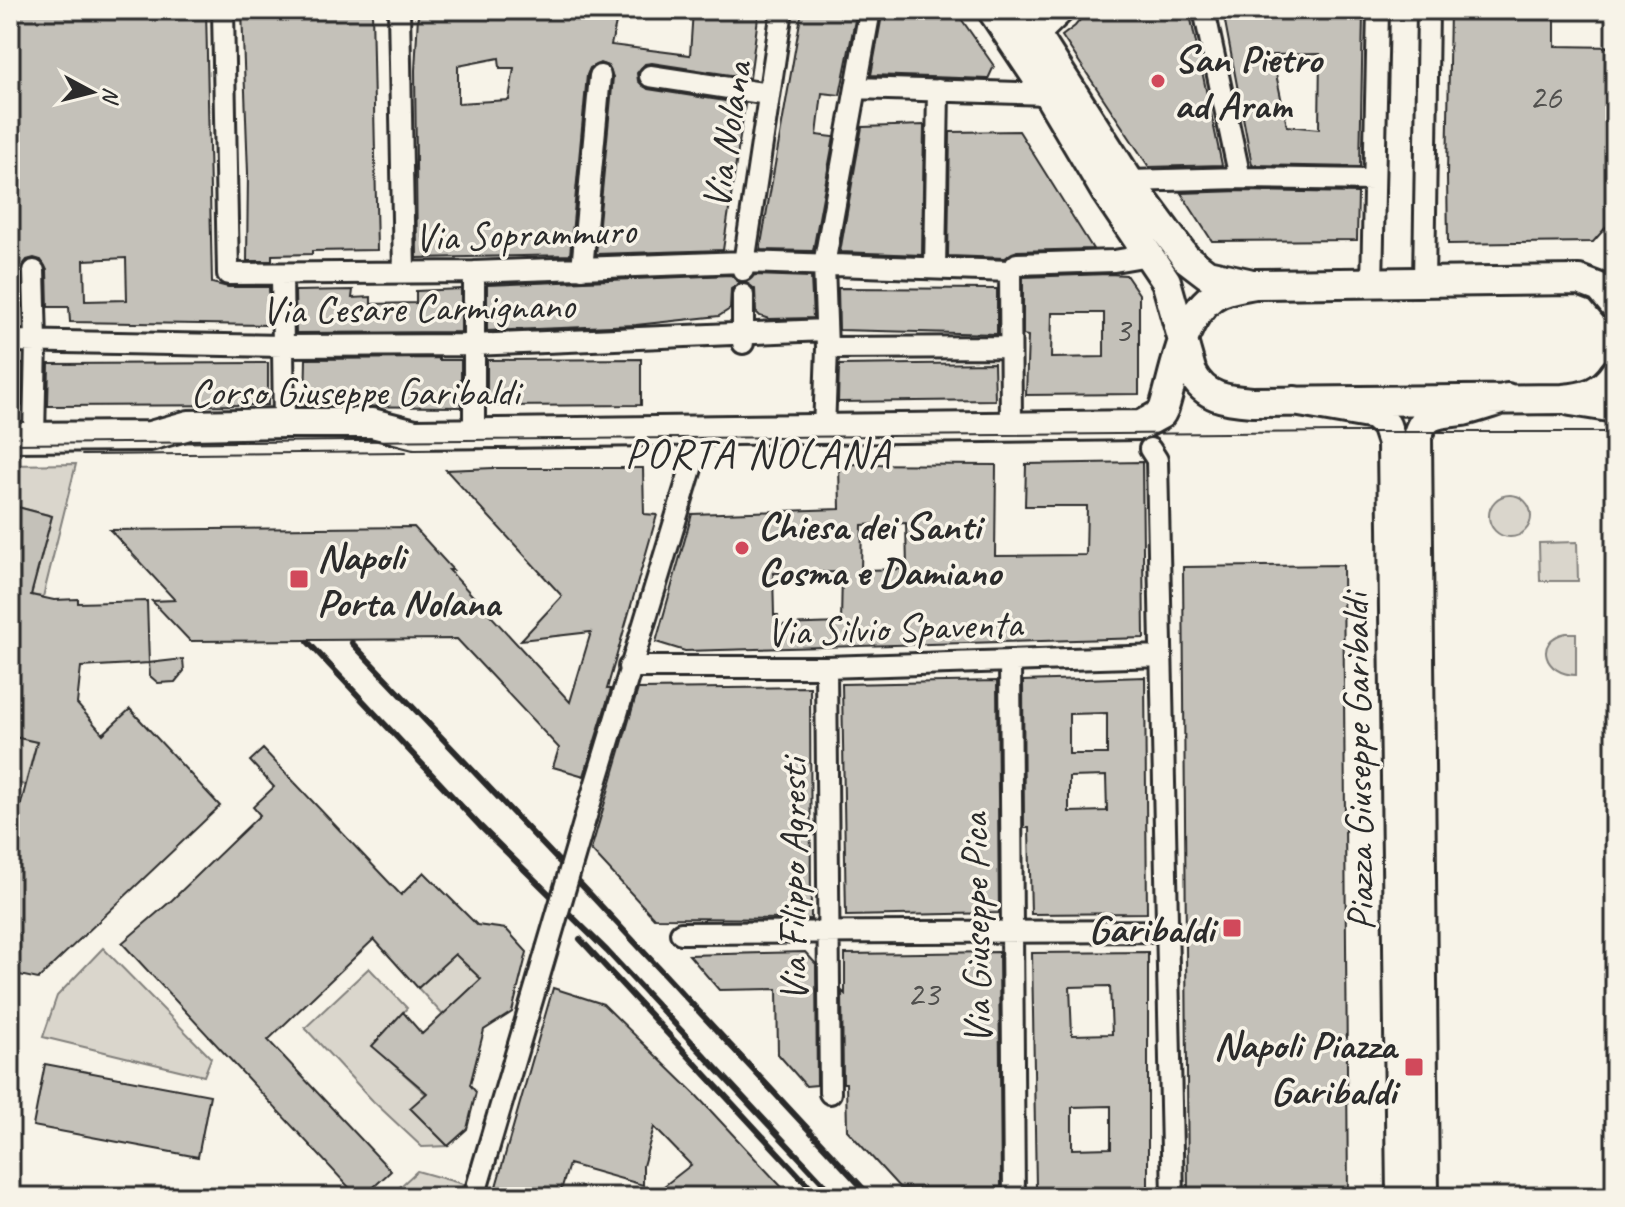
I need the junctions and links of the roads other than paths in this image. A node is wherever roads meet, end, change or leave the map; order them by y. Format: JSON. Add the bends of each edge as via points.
{"nodes":[{"id":1,"x":223,"y":10,"type":"edge"},
{"id":2,"x":399,"y":10,"type":"edge"},
{"id":3,"x":782,"y":10,"type":"edge"},
{"id":4,"x":870,"y":10,"type":"edge"},
{"id":5,"x":992,"y":10,"type":"edge"},
{"id":6,"x":1020,"y":10,"type":"edge"},
{"id":7,"x":1065,"y":10,"type":"edge"},
{"id":8,"x":1204,"y":10,"type":"edge"},
{"id":9,"x":1378,"y":10,"type":"edge"},
{"id":10,"x":1428,"y":10,"type":"edge"},
{"id":11,"x":1038,"y":36,"type":"junction"},
{"id":12,"x":600,"y":76,"type":"dead end"},
{"id":13,"x":650,"y":76,"type":"dead end"},
{"id":14,"x":856,"y":88,"type":"junction"},
{"id":15,"x":938,"y":90,"type":"junction"},
{"id":16,"x":768,"y":94,"type":"junction"},
{"id":17,"x":1048,"y":94,"type":"junction"},
{"id":18,"x":1240,"y":178,"type":"junction"},
{"id":19,"x":1373,"y":180,"type":"junction"},
{"id":20,"x":1129,"y":181,"type":"junction"},
{"id":21,"x":1149,"y":255,"type":"junction"},
{"id":22,"x":824,"y":265,"type":"junction"},
{"id":23,"x":743,"y":266,"type":"junction"},
{"id":24,"x":935,"y":268,"type":"junction"},
{"id":25,"x":582,"y":269,"type":"junction"},
{"id":26,"x":34,"y":271,"type":"dead end"},
{"id":27,"x":1010,"y":271,"type":"junction"},
{"id":28,"x":404,"y":272,"type":"junction"},
{"id":29,"x":474,"y":272,"type":"junction"},
{"id":30,"x":282,"y":275,"type":"junction"},
{"id":31,"x":1424,"y":282,"type":"junction"},
{"id":32,"x":1372,"y":283,"type":"junction"},
{"id":33,"x":1255,"y":284,"type":"junction"},
{"id":34,"x":743,"y":295,"type":"dead end"},
{"id":35,"x":1613,"y":297,"type":"edge"},
{"id":36,"x":743,"y":339,"type":"junction"},
{"id":37,"x":826,"y":339,"type":"junction"},
{"id":38,"x":10,"y":341,"type":"edge"},
{"id":39,"x":36,"y":341,"type":"junction"},
{"id":40,"x":1183,"y":342,"type":"junction"},
{"id":41,"x":473,"y":345,"type":"junction"},
{"id":42,"x":283,"y":346,"type":"junction"},
{"id":43,"x":1010,"y":347,"type":"junction"},
{"id":44,"x":1615,"y":373,"type":"edge"},
{"id":45,"x":1507,"y":398,"type":"junction"},
{"id":46,"x":1563,"y":399,"type":"junction"},
{"id":47,"x":1294,"y":401,"type":"junction"},
{"id":48,"x":1615,"y":408,"type":"edge"},
{"id":49,"x":284,"y":423,"type":"junction"},
{"id":50,"x":1011,"y":428,"type":"junction"},
{"id":51,"x":824,"y":430,"type":"junction"},
{"id":52,"x":699,"y":431,"type":"junction"},
{"id":53,"x":474,"y":433,"type":"junction"},
{"id":54,"x":22,"y":437,"type":"edge"},
{"id":55,"x":1150,"y":449,"type":"dead end"},
{"id":56,"x":1161,"y":656,"type":"junction"},
{"id":57,"x":1010,"y":661,"type":"junction"},
{"id":58,"x":629,"y":667,"type":"junction"},
{"id":59,"x":826,"y":667,"type":"junction"},
{"id":60,"x":1010,"y":931,"type":"junction"},
{"id":61,"x":1167,"y":931,"type":"junction"},
{"id":62,"x":681,"y":933,"type":"dead end"},
{"id":63,"x":828,"y":934,"type":"junction"},
{"id":64,"x":830,"y":1093,"type":"dead end"},
{"id":65,"x":474,"y":1197,"type":"edge"},
{"id":66,"x":1014,"y":1197,"type":"edge"},
{"id":67,"x":1173,"y":1197,"type":"edge"},
{"id":68,"x":1401,"y":1197,"type":"edge"},
{"id":69,"x":1424,"y":1197,"type":"edge"}],
"edges":[{"from":1,"to":30,"type":"street","name":"Via Soprammuro","via":[[228,274]]},
{"from":2,"to":28,"type":"street"},
{"from":3,"to":16,"type":"street","name":"Via Nolana"},
{"from":4,"to":14,"type":"street"},
{"from":5,"to":17,"type":"main road","name":"Piazza Giuseppe Garibaldi"},
{"from":6,"to":11,"type":"main road"},
{"from":7,"to":11,"type":"street"},
{"from":8,"to":18,"type":"street"},
{"from":9,"to":19,"type":"street"},
{"from":10,"to":31,"type":"street"},
{"from":11,"to":20,"type":"main road"},
{"from":12,"to":25,"type":"street"},
{"from":13,"to":16,"type":"street"},
{"from":14,"to":15,"type":"street"},
{"from":14,"to":22,"type":"street"},
{"from":15,"to":17,"type":"street"},
{"from":15,"to":24,"type":"street"},
{"from":16,"to":23,"type":"street","name":"Via Nolana"},
{"from":17,"to":21,"type":"main road","name":"Piazza Giuseppe Garibaldi"},
{"from":18,"to":19,"type":"street"},
{"from":18,"to":20,"type":"street"},
{"from":19,"to":32,"type":"street"},
{"from":20,"to":33,"type":"main road","via":[[1186,258],[1207,274]]},
{"from":21,"to":27,"type":"street","name":"Via Soprammuro","via":[[1017,264]]},
{"from":21,"to":40,"type":"main road","name":"Piazza Giuseppe Garibaldi","via":[[1166,281]]},
{"from":22,"to":23,"type":"street","name":"Via Soprammuro"},
{"from":22,"to":24,"type":"street","name":"Via Soprammuro"},
{"from":22,"to":37,"type":"street"},
{"from":23,"to":25,"type":"street","name":"Via Soprammuro"},
{"from":24,"to":27,"type":"street","name":"Via Soprammuro"},
{"from":25,"to":29,"type":"street","name":"Via Soprammuro"},
{"from":26,"to":39,"type":"street"},
{"from":27,"to":43,"type":"street"},
{"from":28,"to":29,"type":"street","name":"Via Soprammuro"},
{"from":28,"to":30,"type":"street","name":"Via Soprammuro"},
{"from":29,"to":41,"type":"street"},
{"from":30,"to":42,"type":"street"},
{"from":31,"to":32,"type":"main road"},
{"from":31,"to":35,"type":"main road","via":[[1579,280]]},
{"from":32,"to":33,"type":"main road"},
{"from":33,"to":40,"type":"main road","via":[[1212,297]]},
{"from":34,"to":36,"type":"street"},
{"from":36,"to":37,"type":"street","name":"Via Cesare Carmignano"},
{"from":36,"to":41,"type":"street","name":"Via Cesare Carmignano"},
{"from":37,"to":43,"type":"street","name":"Via Cesare Carmignano"},
{"from":37,"to":51,"type":"street"},
{"from":38,"to":39,"type":"street","name":"Via Cesare Carmignano"},
{"from":39,"to":42,"type":"street","name":"Via Cesare Carmignano"},
{"from":39,"to":54,"type":"street"},
{"from":40,"to":47,"type":"main road","name":"Piazza Giuseppe Garibaldi","via":[[1197,383],[1214,396]]},
{"from":40,"to":50,"type":"main road","via":[[1164,408],[1149,423]]},
{"from":41,"to":42,"type":"street","name":"Via Cesare Carmignano"},
{"from":41,"to":53,"type":"street"},
{"from":42,"to":49,"type":"street"},
{"from":43,"to":50,"type":"street"},
{"from":44,"to":46,"type":"main road","name":"Piazza Giuseppe Garibaldi","via":[[1593,394]]},
{"from":45,"to":46,"type":"main road","name":"Piazza Giuseppe Garibaldi"},
{"from":45,"to":47,"type":"main road","name":"Piazza Giuseppe Garibaldi"},
{"from":45,"to":69,"type":"main road","name":"Piazza Giuseppe Garibaldi","via":[[1433,415],[1417,438]]},
{"from":46,"to":48,"type":"main road"},
{"from":47,"to":68,"type":"main road","name":"Piazza Giuseppe Garibaldi","via":[[1374,415],[1386,425],[1392,443]]},
{"from":49,"to":53,"type":"main road","name":"Corso Giuseppe Garibaldi","via":[[372,423],[415,434]]},
{"from":49,"to":54,"type":"main road","name":"Corso Giuseppe Garibaldi","via":[[189,425],[150,436]]},
{"from":50,"to":51,"type":"main road"},
{"from":51,"to":52,"type":"main road","name":"Corso Giuseppe Garibaldi"},
{"from":52,"to":53,"type":"main road","name":"Corso Giuseppe Garibaldi"},
{"from":52,"to":58,"type":"street"},
{"from":55,"to":56,"type":"street","via":[[1157,460]]},
{"from":56,"to":57,"type":"street","name":"Via Silvio Spaventa"},
{"from":56,"to":61,"type":"street"},
{"from":57,"to":59,"type":"street","name":"Via Silvio Spaventa"},
{"from":57,"to":60,"type":"street","name":"Via Giuseppe Pica"},
{"from":58,"to":59,"type":"street","name":"Via Silvio Spaventa"},
{"from":58,"to":65,"type":"street","bridge":true},
{"from":59,"to":63,"type":"street","name":"Via Filippo Agresti"},
{"from":60,"to":61,"type":"street"},
{"from":60,"to":63,"type":"street"},
{"from":60,"to":66,"type":"street","name":"Via Giuseppe Pica"},
{"from":61,"to":67,"type":"street"},
{"from":62,"to":63,"type":"street"},
{"from":63,"to":64,"type":"street","name":"Via Filippo Agresti"}]}
